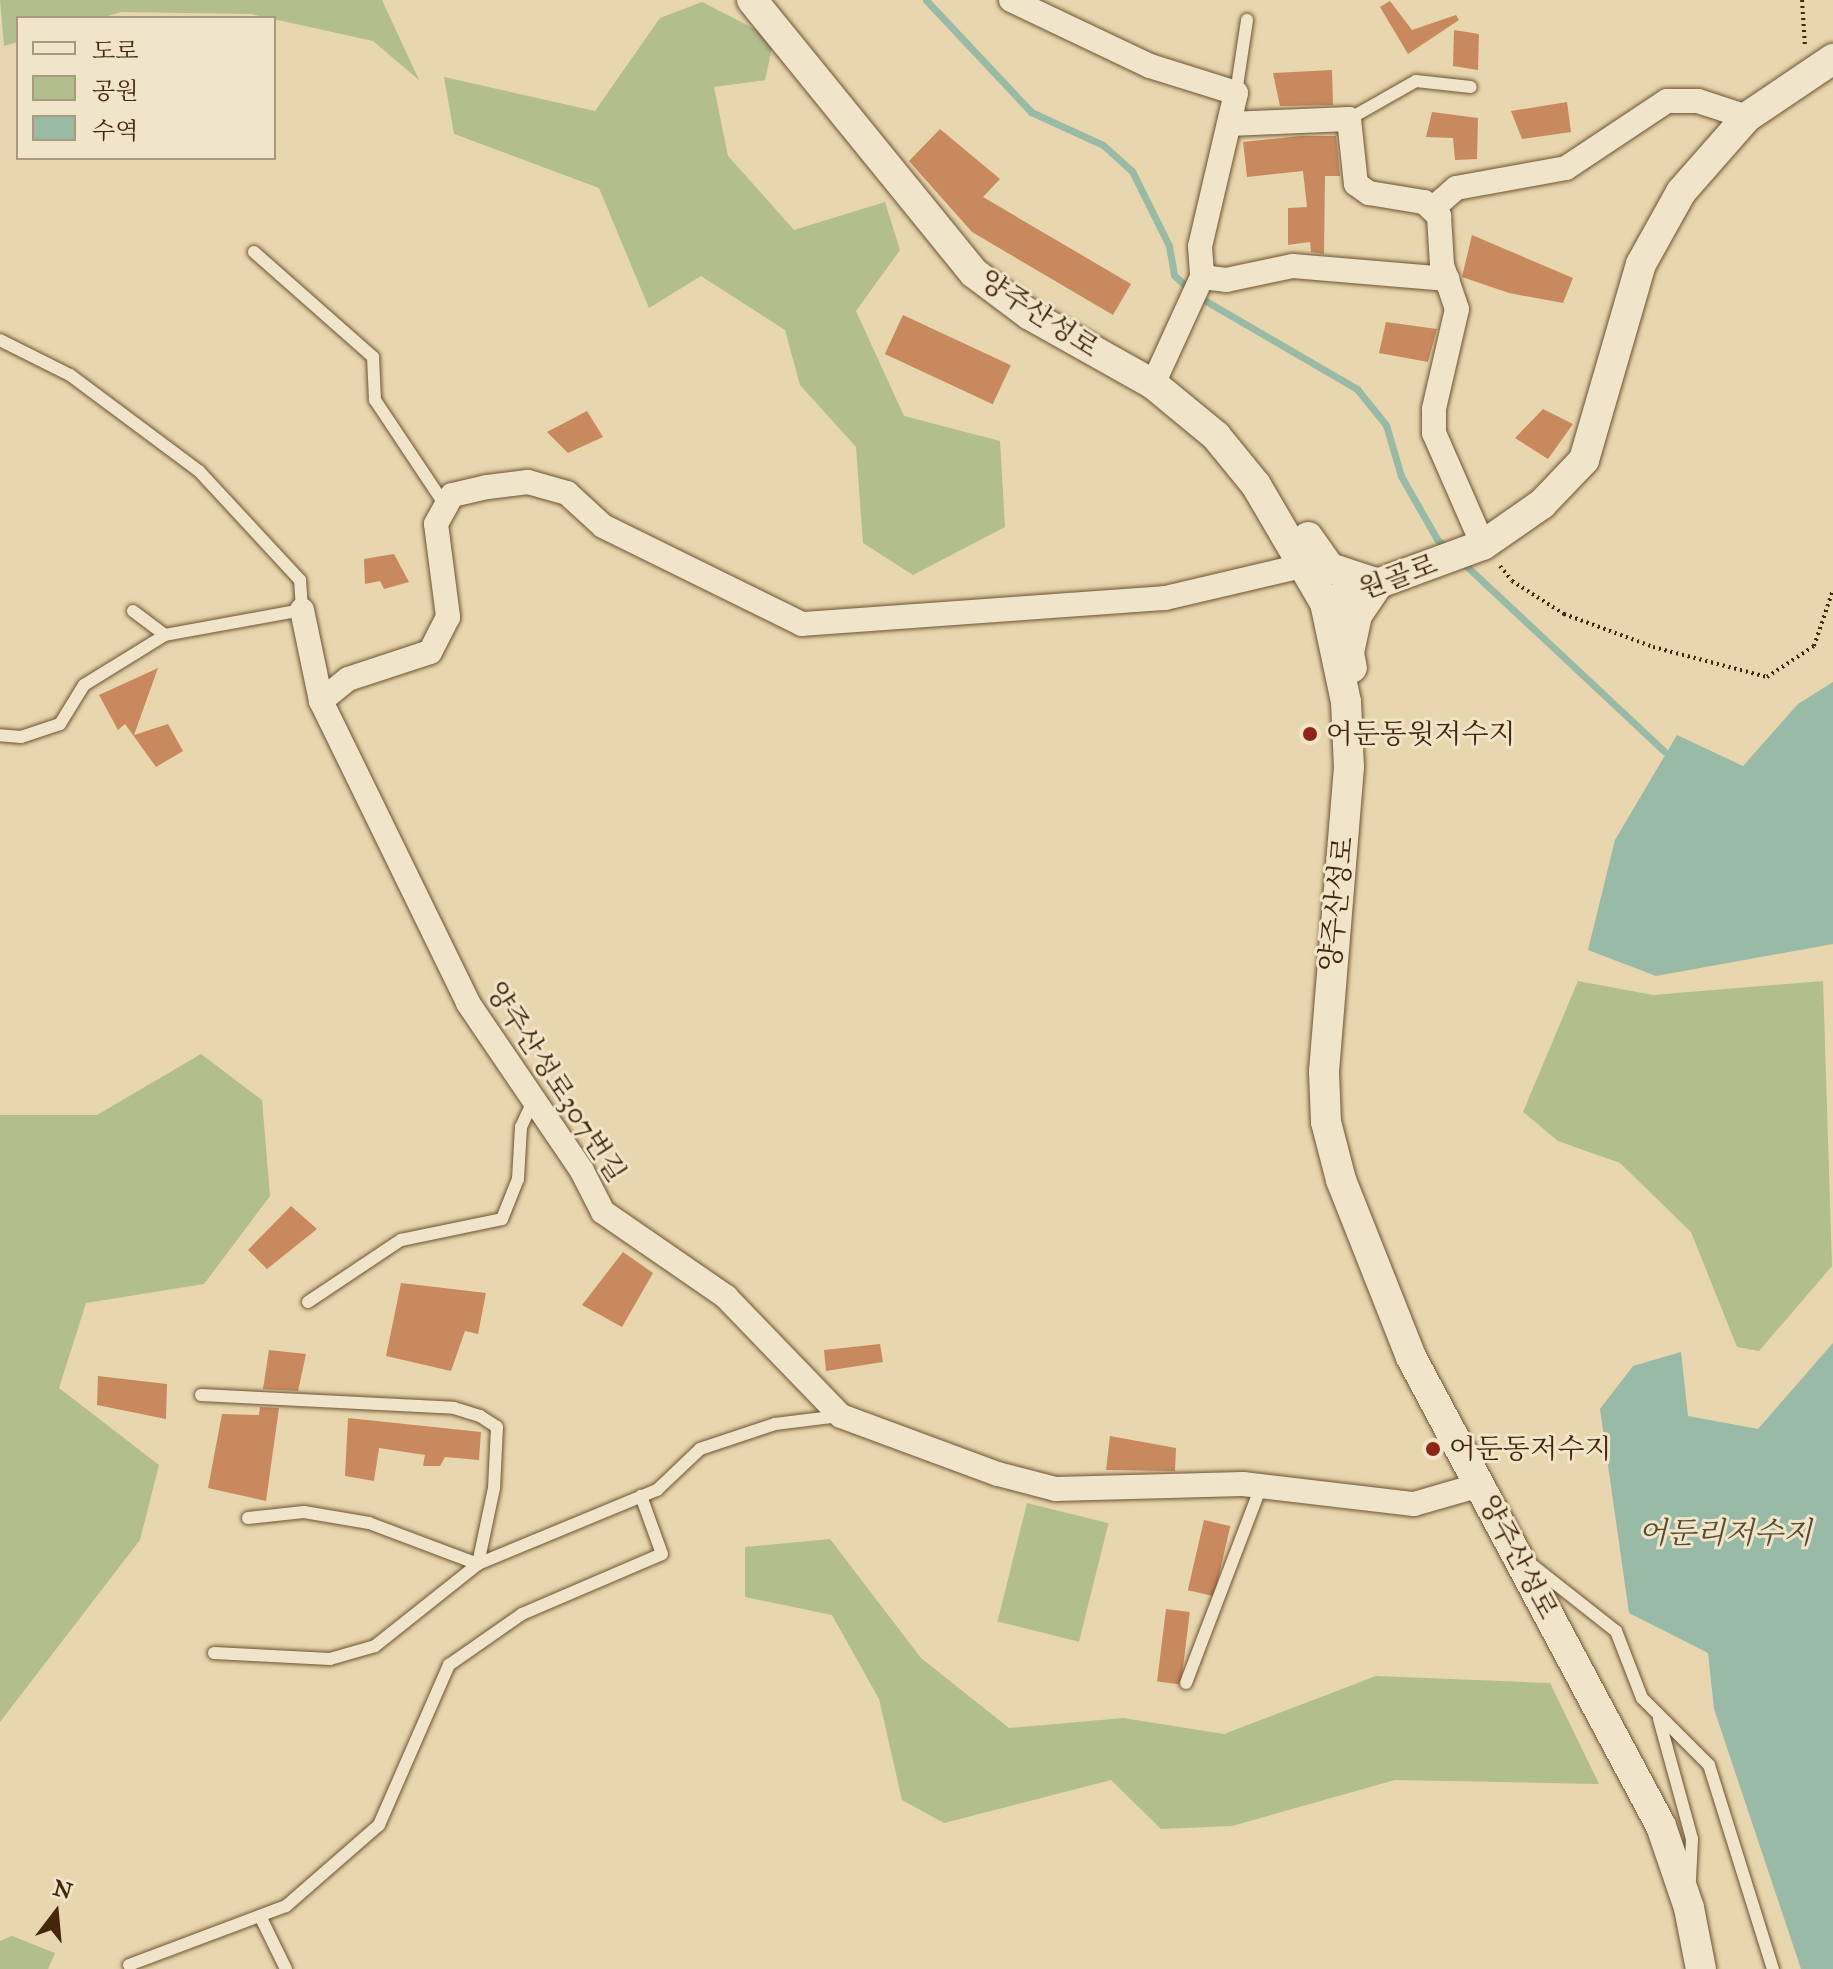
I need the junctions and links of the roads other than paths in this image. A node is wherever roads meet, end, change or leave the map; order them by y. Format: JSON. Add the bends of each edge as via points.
{"nodes":[{"id":1,"x":752,"y":0,"type":"edge"},
{"id":2,"x":1011,"y":0,"type":"edge"},
{"id":3,"x":1247,"y":20,"type":"dead end"},
{"id":4,"x":1820,"y":65,"type":"edge"},
{"id":5,"x":1471,"y":87,"type":"dead end"},
{"id":6,"x":1236,"y":93,"type":"junction"},
{"id":7,"x":1747,"y":117,"type":"junction"},
{"id":8,"x":1349,"y":119,"type":"junction"},
{"id":9,"x":1229,"y":124,"type":"junction"},
{"id":10,"x":1432,"y":209,"type":"junction"},
{"id":11,"x":254,"y":252,"type":"dead end"},
{"id":12,"x":1447,"y":279,"type":"junction"},
{"id":13,"x":1201,"y":280,"type":"junction"},
{"id":14,"x":0,"y":340,"type":"edge"},
{"id":15,"x":1153,"y":384,"type":"junction"},
{"id":16,"x":1256,"y":485,"type":"junction"},
{"id":17,"x":445,"y":505,"type":"junction"},
{"id":18,"x":1477,"y":547,"type":"junction"},
{"id":19,"x":1306,"y":565,"type":"junction"},
{"id":20,"x":1378,"y":584,"type":"junction"},
{"id":21,"x":1325,"y":603,"type":"junction"},
{"id":22,"x":302,"y":610,"type":"junction"},
{"id":23,"x":133,"y":611,"type":"dead end"},
{"id":24,"x":165,"y":635,"type":"junction"},
{"id":25,"x":321,"y":701,"type":"junction"},
{"id":26,"x":0,"y":735,"type":"edge"},
{"id":27,"x":1347,"y":742,"type":"junction"},
{"id":28,"x":532,"y":1103,"type":"junction"},
{"id":29,"x":308,"y":1302,"type":"dead end"},
{"id":30,"x":201,"y":1395,"type":"dead end"},
{"id":31,"x":841,"y":1416,"type":"junction"},
{"id":32,"x":1480,"y":1485,"type":"junction"},
{"id":33,"x":1261,"y":1487,"type":"junction"},
{"id":34,"x":641,"y":1496,"type":"junction"},
{"id":35,"x":248,"y":1518,"type":"dead end"},
{"id":36,"x":1517,"y":1554,"type":"junction"},
{"id":37,"x":478,"y":1564,"type":"junction"},
{"id":38,"x":214,"y":1653,"type":"dead end"},
{"id":39,"x":1186,"y":1683,"type":"dead end"},
{"id":40,"x":1658,"y":1716,"type":"junction"},
{"id":41,"x":1689,"y":1908,"type":"junction"},
{"id":42,"x":260,"y":1916,"type":"junction"},
{"id":43,"x":129,"y":1965,"type":"dead end"},
{"id":44,"x":286,"y":1969,"type":"edge"},
{"id":45,"x":1701,"y":1969,"type":"edge"},
{"id":46,"x":1773,"y":1969,"type":"edge"}],
"edges":[{"from":1,"to":15,"type":"street","name":"양주산성로","via":[[974,273],[1030,315]]},
{"from":2,"to":6,"type":"street","via":[[1150,66]]},
{"from":3,"to":6,"type":"lane"},
{"from":4,"to":7,"type":"street","name":"원골로"},
{"from":5,"to":8,"type":"lane","via":[[1416,81]]},
{"from":6,"to":9,"type":"street"},
{"from":7,"to":10,"type":"street","via":[[1698,101],[1667,101],[1566,168],[1456,188]]},
{"from":7,"to":18,"type":"street","name":"원골로","via":[[1681,192],[1641,264],[1584,460],[1542,504]]},
{"from":8,"to":9,"type":"street"},
{"from":8,"to":10,"type":"street","via":[[1356,184],[1369,193],[1424,202]]},
{"from":9,"to":13,"type":"street","via":[[1200,246]]},
{"from":10,"to":12,"type":"street","via":[[1439,216]]},
{"from":11,"to":17,"type":"lane","via":[[373,357],[375,400]]},
{"from":12,"to":13,"type":"street","via":[[1293,266]]},
{"from":12,"to":18,"type":"street","via":[[1457,309],[1434,409],[1434,433]]},
{"from":13,"to":15,"type":"street"},
{"from":14,"to":22,"type":"lane","via":[[70,375],[199,471],[300,580]]},
{"from":15,"to":16,"type":"street","name":"양주산성로","via":[[1216,436]]},
{"from":16,"to":19,"type":"street","name":"양주산성로"},
{"from":16,"to":20,"type":"street","via":[[1274,495],[1330,568]]},
{"from":17,"to":19,"type":"street","via":[[452,495],[528,482],[567,493],[603,526],[802,624],[1165,598]]},
{"from":17,"to":25,"type":"street","via":[[436,524],[448,617],[430,652],[348,679]]},
{"from":18,"to":20,"type":"street","name":"원골로"},
{"from":19,"to":21,"type":"street","name":"양주산성로"},
{"from":20,"to":21,"type":"street","name":"원골로"},
{"from":20,"to":27,"type":"street","via":[[1353,629],[1349,653],[1359,724]]},
{"from":21,"to":27,"type":"street","name":"양주산성로","via":[[1346,702]]},
{"from":22,"to":24,"type":"lane"},
{"from":22,"to":25,"type":"street","name":"양주산성로307번길"},
{"from":23,"to":24,"type":"lane"},
{"from":24,"to":26,"type":"lane","via":[[84,685],[60,724],[21,737]]},
{"from":25,"to":28,"type":"street","name":"양주산성로307번길","via":[[468,1003]]},
{"from":27,"to":32,"type":"street","name":"양주산성로","via":[[1348,803],[1326,1018],[1326,1122],[1351,1212],[1411,1357]]},
{"from":28,"to":29,"type":"lane","via":[[521,1127],[518,1179],[502,1219],[401,1240]]},
{"from":28,"to":31,"type":"street","name":"양주산성로307번길","via":[[582,1171],[603,1212],[726,1297]]},
{"from":30,"to":37,"type":"lane","via":[[454,1408],[480,1416],[497,1427],[494,1488]]},
{"from":31,"to":33,"type":"street","name":"양주산성로307번길","via":[[998,1474],[1056,1489]]},
{"from":31,"to":34,"type":"lane","name":"양주산성로307번길","via":[[775,1424],[700,1449],[657,1490]]},
{"from":32,"to":33,"type":"street","name":"양주산성로307번길","via":[[1414,1504]]},
{"from":32,"to":36,"type":"street","name":"양주산성로"},
{"from":33,"to":39,"type":"lane"},
{"from":34,"to":37,"type":"lane","name":"양주산성로307번길"},
{"from":34,"to":42,"type":"lane","via":[[662,1554],[522,1614],[449,1665],[379,1825],[286,1906]]},
{"from":35,"to":37,"type":"lane","via":[[304,1512],[369,1523]]},
{"from":36,"to":40,"type":"lane","via":[[1616,1631],[1642,1698]]},
{"from":36,"to":41,"type":"street","name":"양주산성로","via":[[1661,1826]]},
{"from":37,"to":38,"type":"lane","name":"양주산성로307번길","via":[[375,1646],[330,1659]]},
{"from":40,"to":41,"type":"lane","via":[[1692,1839]]},
{"from":40,"to":46,"type":"lane","via":[[1709,1765]]},
{"from":41,"to":45,"type":"street","name":"양주산성로"},
{"from":42,"to":43,"type":"lane"},
{"from":42,"to":44,"type":"lane"}]}
